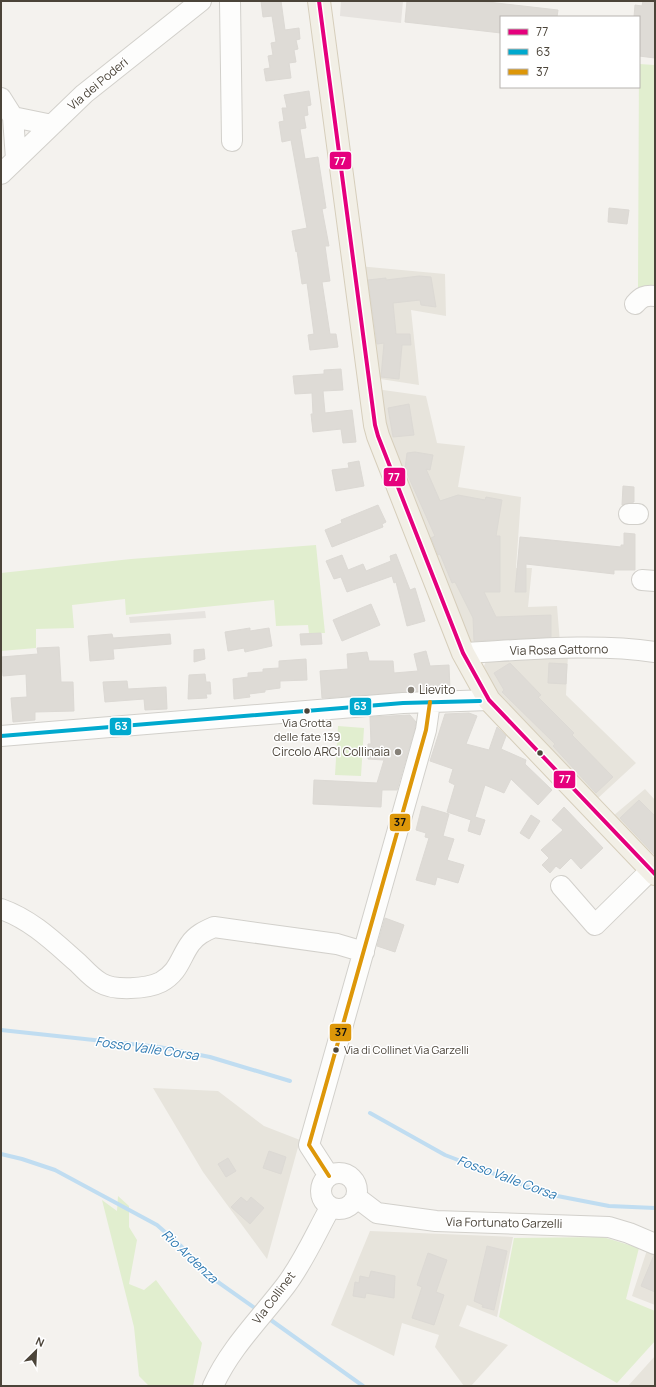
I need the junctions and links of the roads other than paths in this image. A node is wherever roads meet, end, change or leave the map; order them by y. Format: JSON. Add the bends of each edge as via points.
{"nodes":[{"id":1,"x":201,"y":1,"type":"edge"},
{"id":2,"x":230,"y":1,"type":"edge"},
{"id":3,"x":319,"y":1,"type":"edge"},
{"id":4,"x":1,"y":98,"type":"edge"},
{"id":5,"x":13,"y":118,"type":"junction"},
{"id":6,"x":52,"y":125,"type":"junction"},
{"id":7,"x":232,"y":140,"type":"dead end"},
{"id":8,"x":16,"y":159,"type":"junction"},
{"id":9,"x":1,"y":174,"type":"edge"},
{"id":10,"x":655,"y":296,"type":"edge"},
{"id":11,"x":635,"y":304,"type":"dead end"},
{"id":12,"x":655,"y":652,"type":"edge"},
{"id":13,"x":463,"y":653,"type":"junction"},
{"id":14,"x":489,"y":700,"type":"junction"},
{"id":15,"x":430,"y":702,"type":"junction"},
{"id":16,"x":1,"y":736,"type":"edge"},
{"id":17,"x":653,"y":872,"type":"edge"},
{"id":18,"x":561,"y":886,"type":"dead end"},
{"id":19,"x":1,"y":909,"type":"edge"},
{"id":20,"x":364,"y":952,"type":"junction"},
{"id":21,"x":329,"y":1176,"type":"junction"},
{"id":22,"x":356,"y":1197,"type":"junction"},
{"id":23,"x":330,"y":1208,"type":"junction"},
{"id":24,"x":655,"y":1244,"type":"edge"},
{"id":25,"x":213,"y":1386,"type":"edge"}],
"edges":[{"from":1,"to":6,"type":"street","name":"Via dei Poderi","via":[[84,94]]},
{"from":2,"to":7,"type":"street"},
{"from":3,"to":13,"type":"main road","via":[[375,425]]},
{"from":4,"to":5,"type":"street"},
{"from":5,"to":6,"type":"street"},
{"from":5,"to":8,"type":"street"},
{"from":6,"to":8,"type":"street","name":"Via dei Poderi"},
{"from":8,"to":9,"type":"street","name":"Via dei Poderi"},
{"from":10,"to":11,"type":"street","via":[[640,298]]},
{"from":12,"to":13,"type":"street","name":"Via Rosa Gattorno","via":[[567,648]]},
{"from":13,"to":14,"type":"main road"},
{"from":14,"to":15,"type":"street"},
{"from":14,"to":17,"type":"main road"},
{"from":15,"to":16,"type":"street","via":[[223,713]]},
{"from":15,"to":20,"type":"street","via":[[426,730]]},
{"from":17,"to":18,"type":"street","via":[[595,925]]},
{"from":19,"to":20,"type":"street","via":[[39,928],[102,984],[118,987],[142,988],[161,982],[179,966],[190,944],[201,933],[214,927],[337,944]]},
{"from":20,"to":21,"type":"street","via":[[309,1144]]},
{"from":21,"to":22,"type":"street","via":[[340,1173],[350,1177],[356,1186]]},
{"from":21,"to":23,"type":"street","via":[[322,1184],[321,1195]]},
{"from":22,"to":23,"type":"street","via":[[348,1207]]},
{"from":22,"to":24,"type":"street","name":"Via Fortunato Garzelli","via":[[377,1213],[388,1215],[436,1221],[608,1227]]},
{"from":23,"to":25,"type":"street","name":"Via Collinet","via":[[287,1284],[220,1369]]}]}
